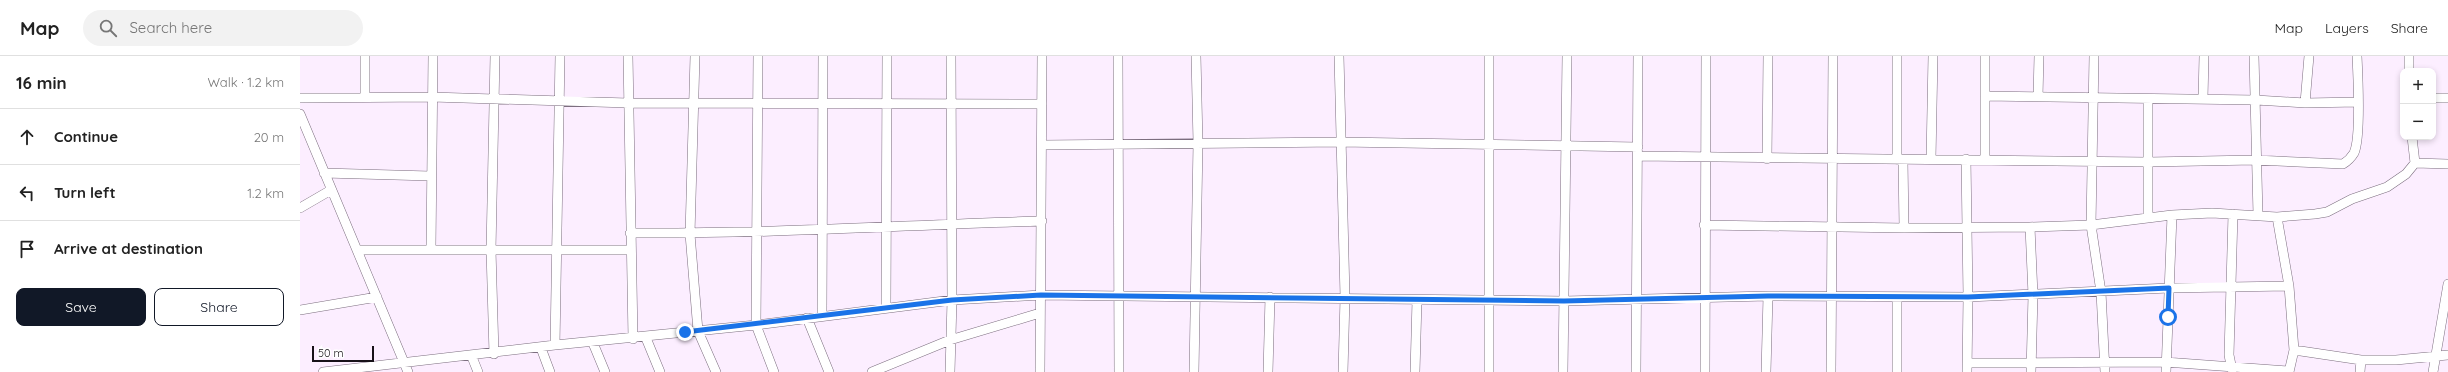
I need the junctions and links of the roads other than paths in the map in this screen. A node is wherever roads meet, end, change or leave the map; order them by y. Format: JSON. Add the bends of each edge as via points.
{"nodes":[{"id":1,"x":365,"y":56,"type":"edge"},
{"id":2,"x":433,"y":56,"type":"edge"},
{"id":3,"x":495,"y":56,"type":"edge"},
{"id":4,"x":560,"y":56,"type":"edge"},
{"id":5,"x":628,"y":56,"type":"edge"},
{"id":6,"x":695,"y":56,"type":"edge"},
{"id":7,"x":758,"y":56,"type":"edge"},
{"id":8,"x":823,"y":56,"type":"edge"},
{"id":9,"x":887,"y":56,"type":"edge"},
{"id":10,"x":951,"y":56,"type":"edge"},
{"id":11,"x":1042,"y":56,"type":"edge"},
{"id":12,"x":1118,"y":56,"type":"edge"},
{"id":13,"x":1196,"y":56,"type":"edge"},
{"id":14,"x":1340,"y":56,"type":"edge"},
{"id":15,"x":1489,"y":56,"type":"edge"},
{"id":16,"x":1567,"y":56,"type":"edge"},
{"id":17,"x":1638,"y":56,"type":"edge"},
{"id":18,"x":1706,"y":56,"type":"edge"},
{"id":19,"x":1768,"y":56,"type":"edge"},
{"id":20,"x":1833,"y":56,"type":"edge"},
{"id":21,"x":1897,"y":56,"type":"edge"},
{"id":22,"x":1933,"y":56,"type":"edge"},
{"id":23,"x":1984,"y":56,"type":"edge"},
{"id":24,"x":2039,"y":56,"type":"edge"},
{"id":25,"x":2094,"y":56,"type":"edge"},
{"id":26,"x":2204,"y":56,"type":"edge"},
{"id":27,"x":2254,"y":56,"type":"edge"},
{"id":28,"x":2309,"y":56,"type":"edge"},
{"id":29,"x":2357,"y":56,"type":"edge"},
{"id":30,"x":2409,"y":56,"type":"edge"},
{"id":31,"x":2410,"y":68,"type":"edge"},
{"id":32,"x":1985,"y":96,"type":"junction"},
{"id":33,"x":365,"y":97,"type":"junction"},
{"id":34,"x":432,"y":97,"type":"junction"},
{"id":35,"x":2038,"y":97,"type":"junction"},
{"id":36,"x":300,"y":98,"type":"edge"},
{"id":37,"x":2094,"y":98,"type":"junction"},
{"id":38,"x":2436,"y":98,"type":"edge"},
{"id":39,"x":2448,"y":98,"type":"edge"},
{"id":40,"x":2148,"y":99,"type":"junction"},
{"id":41,"x":2203,"y":99,"type":"junction"},
{"id":42,"x":495,"y":100,"type":"junction"},
{"id":43,"x":2256,"y":100,"type":"junction"},
{"id":44,"x":559,"y":102,"type":"junction"},
{"id":45,"x":757,"y":102,"type":"junction"},
{"id":46,"x":2358,"y":102,"type":"junction"},
{"id":47,"x":628,"y":103,"type":"junction"},
{"id":48,"x":2305,"y":103,"type":"junction"},
{"id":49,"x":695,"y":104,"type":"junction"},
{"id":50,"x":824,"y":104,"type":"junction"},
{"id":51,"x":886,"y":104,"type":"junction"},
{"id":52,"x":1042,"y":104,"type":"junction"},
{"id":53,"x":950,"y":105,"type":"junction"},
{"id":54,"x":300,"y":114,"type":"edge"},
{"id":55,"x":302,"y":126,"type":"edge"},
{"id":56,"x":2412,"y":140,"type":"edge"},
{"id":57,"x":1340,"y":142,"type":"junction"},
{"id":58,"x":1198,"y":143,"type":"junction"},
{"id":59,"x":1117,"y":144,"type":"junction"},
{"id":60,"x":1489,"y":144,"type":"junction"},
{"id":61,"x":1042,"y":145,"type":"junction"},
{"id":62,"x":1566,"y":146,"type":"junction"},
{"id":63,"x":1638,"y":151,"type":"junction"},
{"id":64,"x":1706,"y":157,"type":"junction"},
{"id":65,"x":1985,"y":158,"type":"junction"},
{"id":66,"x":1767,"y":159,"type":"junction"},
{"id":67,"x":1832,"y":159,"type":"junction"},
{"id":68,"x":1931,"y":159,"type":"junction"},
{"id":69,"x":1966,"y":159,"type":"junction"},
{"id":70,"x":1900,"y":160,"type":"junction"},
{"id":71,"x":2256,"y":160,"type":"junction"},
{"id":72,"x":2092,"y":161,"type":"junction"},
{"id":73,"x":2148,"y":162,"type":"junction"},
{"id":74,"x":2415,"y":163,"type":"junction"},
{"id":75,"x":2448,"y":164,"type":"edge"},
{"id":76,"x":324,"y":173,"type":"junction"},
{"id":77,"x":430,"y":176,"type":"junction"},
{"id":78,"x":331,"y":190,"type":"junction"},
{"id":79,"x":300,"y":208,"type":"edge"},
{"id":80,"x":2233,"y":214,"type":"junction"},
{"id":81,"x":2172,"y":215,"type":"junction"},
{"id":82,"x":2258,"y":215,"type":"junction"},
{"id":83,"x":2148,"y":217,"type":"junction"},
{"id":84,"x":2277,"y":217,"type":"junction"},
{"id":85,"x":1042,"y":221,"type":"junction"},
{"id":86,"x":950,"y":224,"type":"junction"},
{"id":87,"x":1704,"y":225,"type":"junction"},
{"id":88,"x":2091,"y":225,"type":"junction"},
{"id":89,"x":885,"y":226,"type":"junction"},
{"id":90,"x":1833,"y":227,"type":"junction"},
{"id":91,"x":2030,"y":227,"type":"junction"},
{"id":92,"x":1904,"y":228,"type":"junction"},
{"id":93,"x":1967,"y":228,"type":"junction"},
{"id":94,"x":821,"y":229,"type":"junction"},
{"id":95,"x":630,"y":233,"type":"junction"},
{"id":96,"x":755,"y":233,"type":"junction"},
{"id":97,"x":690,"y":234,"type":"junction"},
{"id":98,"x":431,"y":248,"type":"junction"},
{"id":99,"x":555,"y":249,"type":"junction"},
{"id":100,"x":357,"y":250,"type":"junction"},
{"id":101,"x":491,"y":250,"type":"junction"},
{"id":102,"x":630,"y":250,"type":"junction"},
{"id":103,"x":2448,"y":284,"type":"edge"},
{"id":104,"x":2289,"y":286,"type":"junction"},
{"id":105,"x":2232,"y":287,"type":"junction"},
{"id":106,"x":2169,"y":288,"type":"junction"},
{"id":107,"x":2101,"y":292,"type":"junction"},
{"id":108,"x":1041,"y":295,"type":"junction"},
{"id":109,"x":1117,"y":295,"type":"junction"},
{"id":110,"x":2033,"y":295,"type":"junction"},
{"id":111,"x":1195,"y":296,"type":"junction"},
{"id":112,"x":1768,"y":296,"type":"junction"},
{"id":113,"x":377,"y":297,"type":"junction"},
{"id":114,"x":1270,"y":297,"type":"junction"},
{"id":115,"x":1345,"y":297,"type":"junction"},
{"id":116,"x":1704,"y":297,"type":"junction"},
{"id":117,"x":1832,"y":297,"type":"junction"},
{"id":118,"x":1897,"y":297,"type":"junction"},
{"id":119,"x":1968,"y":297,"type":"junction"},
{"id":120,"x":1489,"y":299,"type":"junction"},
{"id":121,"x":952,"y":300,"type":"junction"},
{"id":122,"x":1417,"y":300,"type":"junction"},
{"id":123,"x":1636,"y":300,"type":"junction"},
{"id":124,"x":1564,"y":301,"type":"junction"},
{"id":125,"x":886,"y":307,"type":"junction"},
{"id":126,"x":300,"y":310,"type":"edge"},
{"id":127,"x":1040,"y":313,"type":"junction"},
{"id":128,"x":822,"y":315,"type":"junction"},
{"id":129,"x":807,"y":318,"type":"junction"},
{"id":130,"x":756,"y":326,"type":"junction"},
{"id":131,"x":698,"y":331,"type":"junction"},
{"id":132,"x":646,"y":338,"type":"junction"},
{"id":133,"x":633,"y":339,"type":"junction"},
{"id":134,"x":950,"y":340,"type":"junction"},
{"id":135,"x":593,"y":343,"type":"junction"},
{"id":136,"x":555,"y":345,"type":"junction"},
{"id":137,"x":541,"y":348,"type":"junction"},
{"id":138,"x":2294,"y":350,"type":"junction"},
{"id":139,"x":494,"y":354,"type":"junction"},
{"id":140,"x":2448,"y":355,"type":"edge"},
{"id":141,"x":472,"y":356,"type":"junction"},
{"id":142,"x":2434,"y":358,"type":"junction"},
{"id":143,"x":2361,"y":360,"type":"junction"},
{"id":144,"x":2165,"y":362,"type":"junction"},
{"id":145,"x":1967,"y":367,"type":"edge"},
{"id":146,"x":406,"y":368,"type":"edge"},
{"id":147,"x":2031,"y":368,"type":"edge"},
{"id":148,"x":2105,"y":368,"type":"edge"},
{"id":149,"x":886,"y":369,"type":"edge"},
{"id":150,"x":2232,"y":369,"type":"edge"},
{"id":151,"x":323,"y":372,"type":"edge"},
{"id":152,"x":478,"y":372,"type":"edge"},
{"id":153,"x":550,"y":372,"type":"edge"},
{"id":154,"x":605,"y":372,"type":"edge"},
{"id":155,"x":660,"y":372,"type":"edge"},
{"id":156,"x":716,"y":372,"type":"edge"},
{"id":157,"x":774,"y":372,"type":"edge"},
{"id":158,"x":829,"y":372,"type":"edge"},
{"id":159,"x":872,"y":372,"type":"edge"},
{"id":160,"x":950,"y":372,"type":"edge"},
{"id":161,"x":1040,"y":372,"type":"edge"},
{"id":162,"x":1119,"y":372,"type":"edge"},
{"id":163,"x":1194,"y":372,"type":"edge"},
{"id":164,"x":1268,"y":372,"type":"edge"},
{"id":165,"x":1343,"y":372,"type":"edge"},
{"id":166,"x":1415,"y":372,"type":"edge"},
{"id":167,"x":1489,"y":372,"type":"edge"},
{"id":168,"x":1563,"y":372,"type":"edge"},
{"id":169,"x":1636,"y":372,"type":"edge"},
{"id":170,"x":1705,"y":372,"type":"edge"},
{"id":171,"x":1766,"y":372,"type":"edge"},
{"id":172,"x":1831,"y":372,"type":"edge"},
{"id":173,"x":1897,"y":372,"type":"edge"},
{"id":174,"x":2166,"y":372,"type":"edge"},
{"id":175,"x":2289,"y":372,"type":"edge"},
{"id":176,"x":2360,"y":372,"type":"edge"},
{"id":177,"x":2432,"y":372,"type":"edge"}],
"edges":[{"from":1,"to":33,"type":"street"},
{"from":2,"to":34,"type":"street"},
{"from":3,"to":42,"type":"street"},
{"from":4,"to":44,"type":"street"},
{"from":5,"to":47,"type":"street"},
{"from":6,"to":49,"type":"street"},
{"from":7,"to":45,"type":"street"},
{"from":8,"to":50,"type":"street"},
{"from":9,"to":51,"type":"street"},
{"from":10,"to":53,"type":"street"},
{"from":11,"to":52,"type":"street"},
{"from":12,"to":59,"type":"street"},
{"from":13,"to":58,"type":"street"},
{"from":14,"to":57,"type":"street"},
{"from":15,"to":60,"type":"street"},
{"from":16,"to":62,"type":"street"},
{"from":17,"to":63,"type":"street"},
{"from":18,"to":64,"type":"street"},
{"from":19,"to":66,"type":"street"},
{"from":20,"to":67,"type":"street"},
{"from":21,"to":70,"type":"street"},
{"from":22,"to":68,"type":"street"},
{"from":23,"to":32,"type":"street"},
{"from":24,"to":35,"type":"street"},
{"from":25,"to":37,"type":"street"},
{"from":26,"to":41,"type":"street"},
{"from":27,"to":43,"type":"street"},
{"from":28,"to":48,"type":"street"},
{"from":29,"to":46,"type":"street"},
{"from":30,"to":31,"type":"street"},
{"from":32,"to":35,"type":"street"},
{"from":32,"to":65,"type":"street"},
{"from":33,"to":34,"type":"street"},
{"from":33,"to":36,"type":"street"},
{"from":34,"to":42,"type":"street"},
{"from":34,"to":77,"type":"street"},
{"from":35,"to":37,"type":"street"},
{"from":37,"to":40,"type":"street"},
{"from":37,"to":72,"type":"street"},
{"from":38,"to":39,"type":"street"},
{"from":40,"to":41,"type":"street"},
{"from":40,"to":73,"type":"street"},
{"from":41,"to":43,"type":"street"},
{"from":42,"to":44,"type":"street"},
{"from":42,"to":101,"type":"street"},
{"from":43,"to":48,"type":"street"},
{"from":43,"to":71,"type":"street"},
{"from":44,"to":47,"type":"street"},
{"from":44,"to":99,"type":"street"},
{"from":45,"to":49,"type":"street"},
{"from":45,"to":50,"type":"street"},
{"from":45,"to":96,"type":"street"},
{"from":46,"to":48,"type":"street"},
{"from":46,"to":71,"type":"street","via":[[2355,152],[2343,164]]},
{"from":47,"to":49,"type":"street"},
{"from":47,"to":95,"type":"street"},
{"from":49,"to":97,"type":"street"},
{"from":50,"to":51,"type":"street"},
{"from":50,"to":94,"type":"street"},
{"from":51,"to":53,"type":"street"},
{"from":51,"to":89,"type":"street"},
{"from":52,"to":53,"type":"street"},
{"from":52,"to":61,"type":"street"},
{"from":53,"to":86,"type":"street"},
{"from":54,"to":55,"type":"street"},
{"from":55,"to":76,"type":"street"},
{"from":56,"to":74,"type":"street"},
{"from":57,"to":58,"type":"street"},
{"from":57,"to":60,"type":"street"},
{"from":57,"to":115,"type":"street"},
{"from":58,"to":59,"type":"street"},
{"from":58,"to":111,"type":"street"},
{"from":59,"to":61,"type":"street"},
{"from":59,"to":109,"type":"street"},
{"from":60,"to":62,"type":"street"},
{"from":60,"to":120,"type":"street"},
{"from":61,"to":85,"type":"street"},
{"from":62,"to":63,"type":"street"},
{"from":62,"to":124,"type":"street"},
{"from":63,"to":64,"type":"street"},
{"from":63,"to":123,"type":"street"},
{"from":64,"to":66,"type":"street"},
{"from":64,"to":87,"type":"street"},
{"from":65,"to":69,"type":"street"},
{"from":65,"to":72,"type":"street"},
{"from":66,"to":67,"type":"street"},
{"from":67,"to":70,"type":"street"},
{"from":67,"to":90,"type":"street"},
{"from":68,"to":69,"type":"street"},
{"from":68,"to":70,"type":"street"},
{"from":69,"to":93,"type":"street"},
{"from":70,"to":92,"type":"street"},
{"from":71,"to":73,"type":"street"},
{"from":71,"to":82,"type":"street"},
{"from":72,"to":73,"type":"street"},
{"from":72,"to":88,"type":"street"},
{"from":73,"to":83,"type":"street"},
{"from":74,"to":75,"type":"street"},
{"from":74,"to":84,"type":"street","via":[[2406,174],[2392,184],[2352,199],[2327,212]]},
{"from":76,"to":77,"type":"street"},
{"from":76,"to":78,"type":"street"},
{"from":77,"to":98,"type":"street"},
{"from":78,"to":79,"type":"street"},
{"from":78,"to":100,"type":"street"},
{"from":80,"to":81,"type":"street"},
{"from":80,"to":82,"type":"street"},
{"from":80,"to":105,"type":"street"},
{"from":81,"to":83,"type":"street"},
{"from":81,"to":106,"type":"street"},
{"from":82,"to":84,"type":"street"},
{"from":83,"to":88,"type":"street"},
{"from":84,"to":104,"type":"street"},
{"from":85,"to":86,"type":"street"},
{"from":85,"to":108,"type":"street"},
{"from":86,"to":89,"type":"street"},
{"from":86,"to":121,"type":"street"},
{"from":87,"to":90,"type":"street"},
{"from":87,"to":116,"type":"street"},
{"from":88,"to":91,"type":"street"},
{"from":88,"to":107,"type":"street"},
{"from":89,"to":94,"type":"street"},
{"from":89,"to":125,"type":"street"},
{"from":90,"to":92,"type":"street"},
{"from":90,"to":117,"type":"street"},
{"from":91,"to":93,"type":"street"},
{"from":91,"to":110,"type":"street"},
{"from":92,"to":93,"type":"street"},
{"from":93,"to":119,"type":"street"},
{"from":94,"to":96,"type":"street"},
{"from":94,"to":128,"type":"street"},
{"from":95,"to":97,"type":"street"},
{"from":95,"to":102,"type":"street"},
{"from":96,"to":97,"type":"street"},
{"from":96,"to":130,"type":"street"},
{"from":97,"to":131,"type":"street"},
{"from":98,"to":100,"type":"street"},
{"from":98,"to":101,"type":"street"},
{"from":99,"to":101,"type":"street"},
{"from":99,"to":102,"type":"street"},
{"from":99,"to":136,"type":"street"},
{"from":100,"to":113,"type":"street"},
{"from":101,"to":139,"type":"street"},
{"from":102,"to":133,"type":"street"},
{"from":103,"to":142,"type":"street"},
{"from":104,"to":105,"type":"street"},
{"from":104,"to":138,"type":"street"},
{"from":105,"to":106,"type":"street"},
{"from":105,"to":150,"type":"street","via":[[2229,355]]},
{"from":106,"to":107,"type":"street"},
{"from":106,"to":144,"type":"street"},
{"from":107,"to":110,"type":"street"},
{"from":107,"to":148,"type":"street"},
{"from":108,"to":109,"type":"street"},
{"from":108,"to":121,"type":"street"},
{"from":108,"to":127,"type":"street"},
{"from":109,"to":111,"type":"street"},
{"from":109,"to":162,"type":"street"},
{"from":110,"to":119,"type":"street"},
{"from":110,"to":147,"type":"street"},
{"from":111,"to":114,"type":"street"},
{"from":111,"to":163,"type":"street"},
{"from":112,"to":116,"type":"street"},
{"from":112,"to":117,"type":"street"},
{"from":112,"to":171,"type":"street"},
{"from":113,"to":126,"type":"street"},
{"from":113,"to":146,"type":"street"},
{"from":114,"to":115,"type":"street"},
{"from":114,"to":164,"type":"street"},
{"from":115,"to":122,"type":"street"},
{"from":115,"to":165,"type":"street"},
{"from":116,"to":123,"type":"street"},
{"from":116,"to":170,"type":"street"},
{"from":117,"to":118,"type":"street"},
{"from":117,"to":172,"type":"street"},
{"from":118,"to":119,"type":"street"},
{"from":118,"to":173,"type":"street"},
{"from":119,"to":145,"type":"street"},
{"from":120,"to":122,"type":"street"},
{"from":120,"to":124,"type":"street"},
{"from":120,"to":167,"type":"street"},
{"from":121,"to":125,"type":"street"},
{"from":121,"to":134,"type":"street"},
{"from":122,"to":166,"type":"street"},
{"from":123,"to":124,"type":"street"},
{"from":123,"to":169,"type":"street"},
{"from":124,"to":168,"type":"street"},
{"from":125,"to":128,"type":"street"},
{"from":127,"to":134,"type":"street"},
{"from":127,"to":161,"type":"street"},
{"from":128,"to":129,"type":"street"},
{"from":129,"to":130,"type":"street"},
{"from":129,"to":158,"type":"street"},
{"from":130,"to":131,"type":"street"},
{"from":130,"to":157,"type":"street"},
{"from":131,"to":132,"type":"street"},
{"from":131,"to":156,"type":"street"},
{"from":132,"to":133,"type":"street"},
{"from":132,"to":155,"type":"street"},
{"from":133,"to":135,"type":"street"},
{"from":134,"to":149,"type":"street"},
{"from":134,"to":160,"type":"street"},
{"from":135,"to":136,"type":"street"},
{"from":135,"to":154,"type":"street"},
{"from":136,"to":137,"type":"street"},
{"from":137,"to":139,"type":"street"},
{"from":137,"to":153,"type":"street"},
{"from":138,"to":143,"type":"street"},
{"from":138,"to":175,"type":"street"},
{"from":139,"to":141,"type":"street"},
{"from":140,"to":142,"type":"street"},
{"from":141,"to":146,"type":"street"},
{"from":141,"to":152,"type":"street"},
{"from":142,"to":143,"type":"street"},
{"from":142,"to":177,"type":"street"},
{"from":143,"to":176,"type":"street"},
{"from":144,"to":148,"type":"street"},
{"from":144,"to":150,"type":"street"},
{"from":144,"to":174,"type":"street"},
{"from":145,"to":147,"type":"street"},
{"from":146,"to":151,"type":"street"},
{"from":147,"to":148,"type":"street"},
{"from":149,"to":159,"type":"street"},
{"from":150,"to":175,"type":"street"}]}
